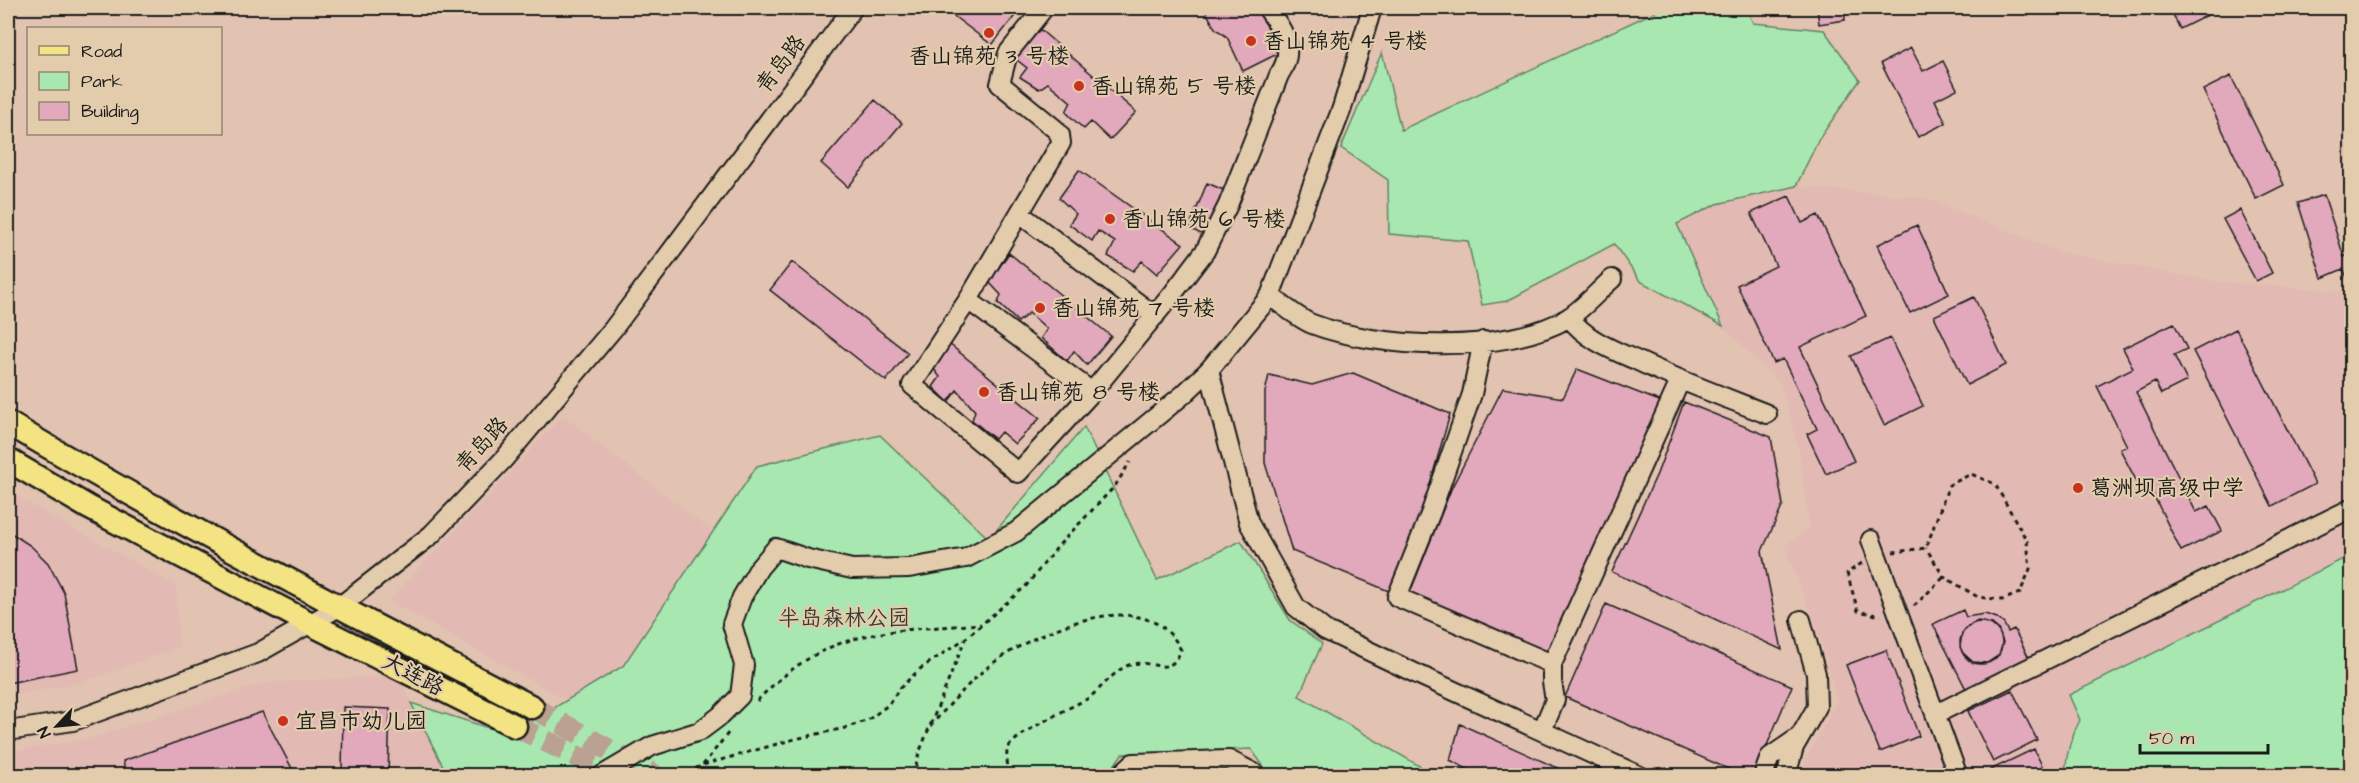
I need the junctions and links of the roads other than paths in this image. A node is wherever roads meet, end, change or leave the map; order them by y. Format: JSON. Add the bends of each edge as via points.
{"nodes":[{"id":1,"x":853,"y":8,"type":"edge"},
{"id":2,"x":1044,"y":8,"type":"edge"},
{"id":3,"x":1267,"y":8,"type":"edge"},
{"id":4,"x":1372,"y":8,"type":"edge"},
{"id":5,"x":1020,"y":214,"type":"junction"},
{"id":6,"x":1612,"y":279,"type":"dead end"},
{"id":7,"x":1270,"y":296,"type":"junction"},
{"id":8,"x":968,"y":300,"type":"junction"},
{"id":9,"x":1155,"y":316,"type":"junction"},
{"id":10,"x":1569,"y":317,"type":"junction"},
{"id":11,"x":1483,"y":341,"type":"junction"},
{"id":12,"x":1209,"y":370,"type":"junction"},
{"id":13,"x":1680,"y":381,"type":"junction"},
{"id":14,"x":1092,"y":392,"type":"junction"},
{"id":15,"x":1767,"y":414,"type":"dead end"},
{"id":16,"x":8,"y":423,"type":"edge"},
{"id":17,"x":8,"y":460,"type":"edge"},
{"id":18,"x":2352,"y":508,"type":"edge"},
{"id":19,"x":1874,"y":547,"type":"road end"},
{"id":20,"x":339,"y":607,"type":"junction"},
{"id":21,"x":1801,"y":620,"type":"dead end"},
{"id":22,"x":311,"y":624,"type":"junction"},
{"id":23,"x":1552,"y":664,"type":"junction"},
{"id":24,"x":532,"y":707,"type":"tunnel mouth"},
{"id":25,"x":1936,"y":714,"type":"junction"},
{"id":26,"x":514,"y":726,"type":"tunnel mouth"},
{"id":27,"x":8,"y":731,"type":"edge"},
{"id":28,"x":1542,"y":731,"type":"junction"},
{"id":29,"x":1801,"y":735,"type":"junction"},
{"id":30,"x":601,"y":776,"type":"edge"},
{"id":31,"x":1119,"y":776,"type":"edge"},
{"id":32,"x":1255,"y":776,"type":"edge"},
{"id":33,"x":1640,"y":776,"type":"edge"},
{"id":34,"x":1764,"y":776,"type":"edge"},
{"id":35,"x":1786,"y":776,"type":"edge"},
{"id":36,"x":1958,"y":776,"type":"edge"}],
"edges":[{"from":1,"to":20,"type":"street","name":"青岛路","via":[[614,328],[504,459],[431,535]]},
{"from":2,"to":5,"type":"street","via":[[1008,53],[1000,84],[1060,135],[1056,154]]},
{"from":3,"to":9,"type":"street","via":[[1285,36],[1286,64],[1205,251]]},
{"from":4,"to":7,"type":"street","via":[[1342,108]]},
{"from":5,"to":8,"type":"street"},
{"from":5,"to":9,"type":"street"},
{"from":6,"to":10,"type":"street"},
{"from":7,"to":11,"type":"street","via":[[1311,323],[1361,337],[1419,344]]},
{"from":7,"to":12,"type":"street"},
{"from":8,"to":14,"type":"street"},
{"from":8,"to":14,"type":"street","via":[[912,385],[1018,473]]},
{"from":9,"to":14,"type":"street"},
{"from":10,"to":11,"type":"street","via":[[1533,334]]},
{"from":10,"to":13,"type":"street","via":[[1598,343]]},
{"from":11,"to":23,"type":"street","via":[[1472,394],[1398,597]]},
{"from":12,"to":28,"type":"street","via":[[1249,523],[1296,607],[1325,630]]},
{"from":12,"to":30,"type":"street","via":[[1016,532],[966,558],[909,568],[852,569],[776,548],[742,597],[732,624],[744,665],[740,696],[700,730],[652,746]]},
{"from":13,"to":15,"type":"street"},
{"from":13,"to":23,"type":"street"},
{"from":16,"to":20,"type":"main road","name":"大连路"},
{"from":17,"to":22,"type":"main road","name":"大连路","via":[[88,507]]},
{"from":18,"to":25,"type":"street"},
{"from":19,"to":25,"type":"street"},
{"from":20,"to":22,"type":"street","name":"青岛路"},
{"from":20,"to":24,"type":"main road","name":"大连路"},
{"from":21,"to":29,"type":"street","via":[[1816,674],[1817,707]]},
{"from":22,"to":26,"type":"main road","name":"大连路"},
{"from":22,"to":27,"type":"street","name":"青岛路","via":[[258,653],[73,721]]},
{"from":23,"to":28,"type":"street","via":[[1555,700]]},
{"from":25,"to":36,"type":"street"},
{"from":28,"to":33,"type":"street"},
{"from":29,"to":34,"type":"street","via":[[1770,757]]},
{"from":29,"to":35,"type":"street"},
{"from":31,"to":32,"type":"street","via":[[1133,763],[1229,760]]}]}
